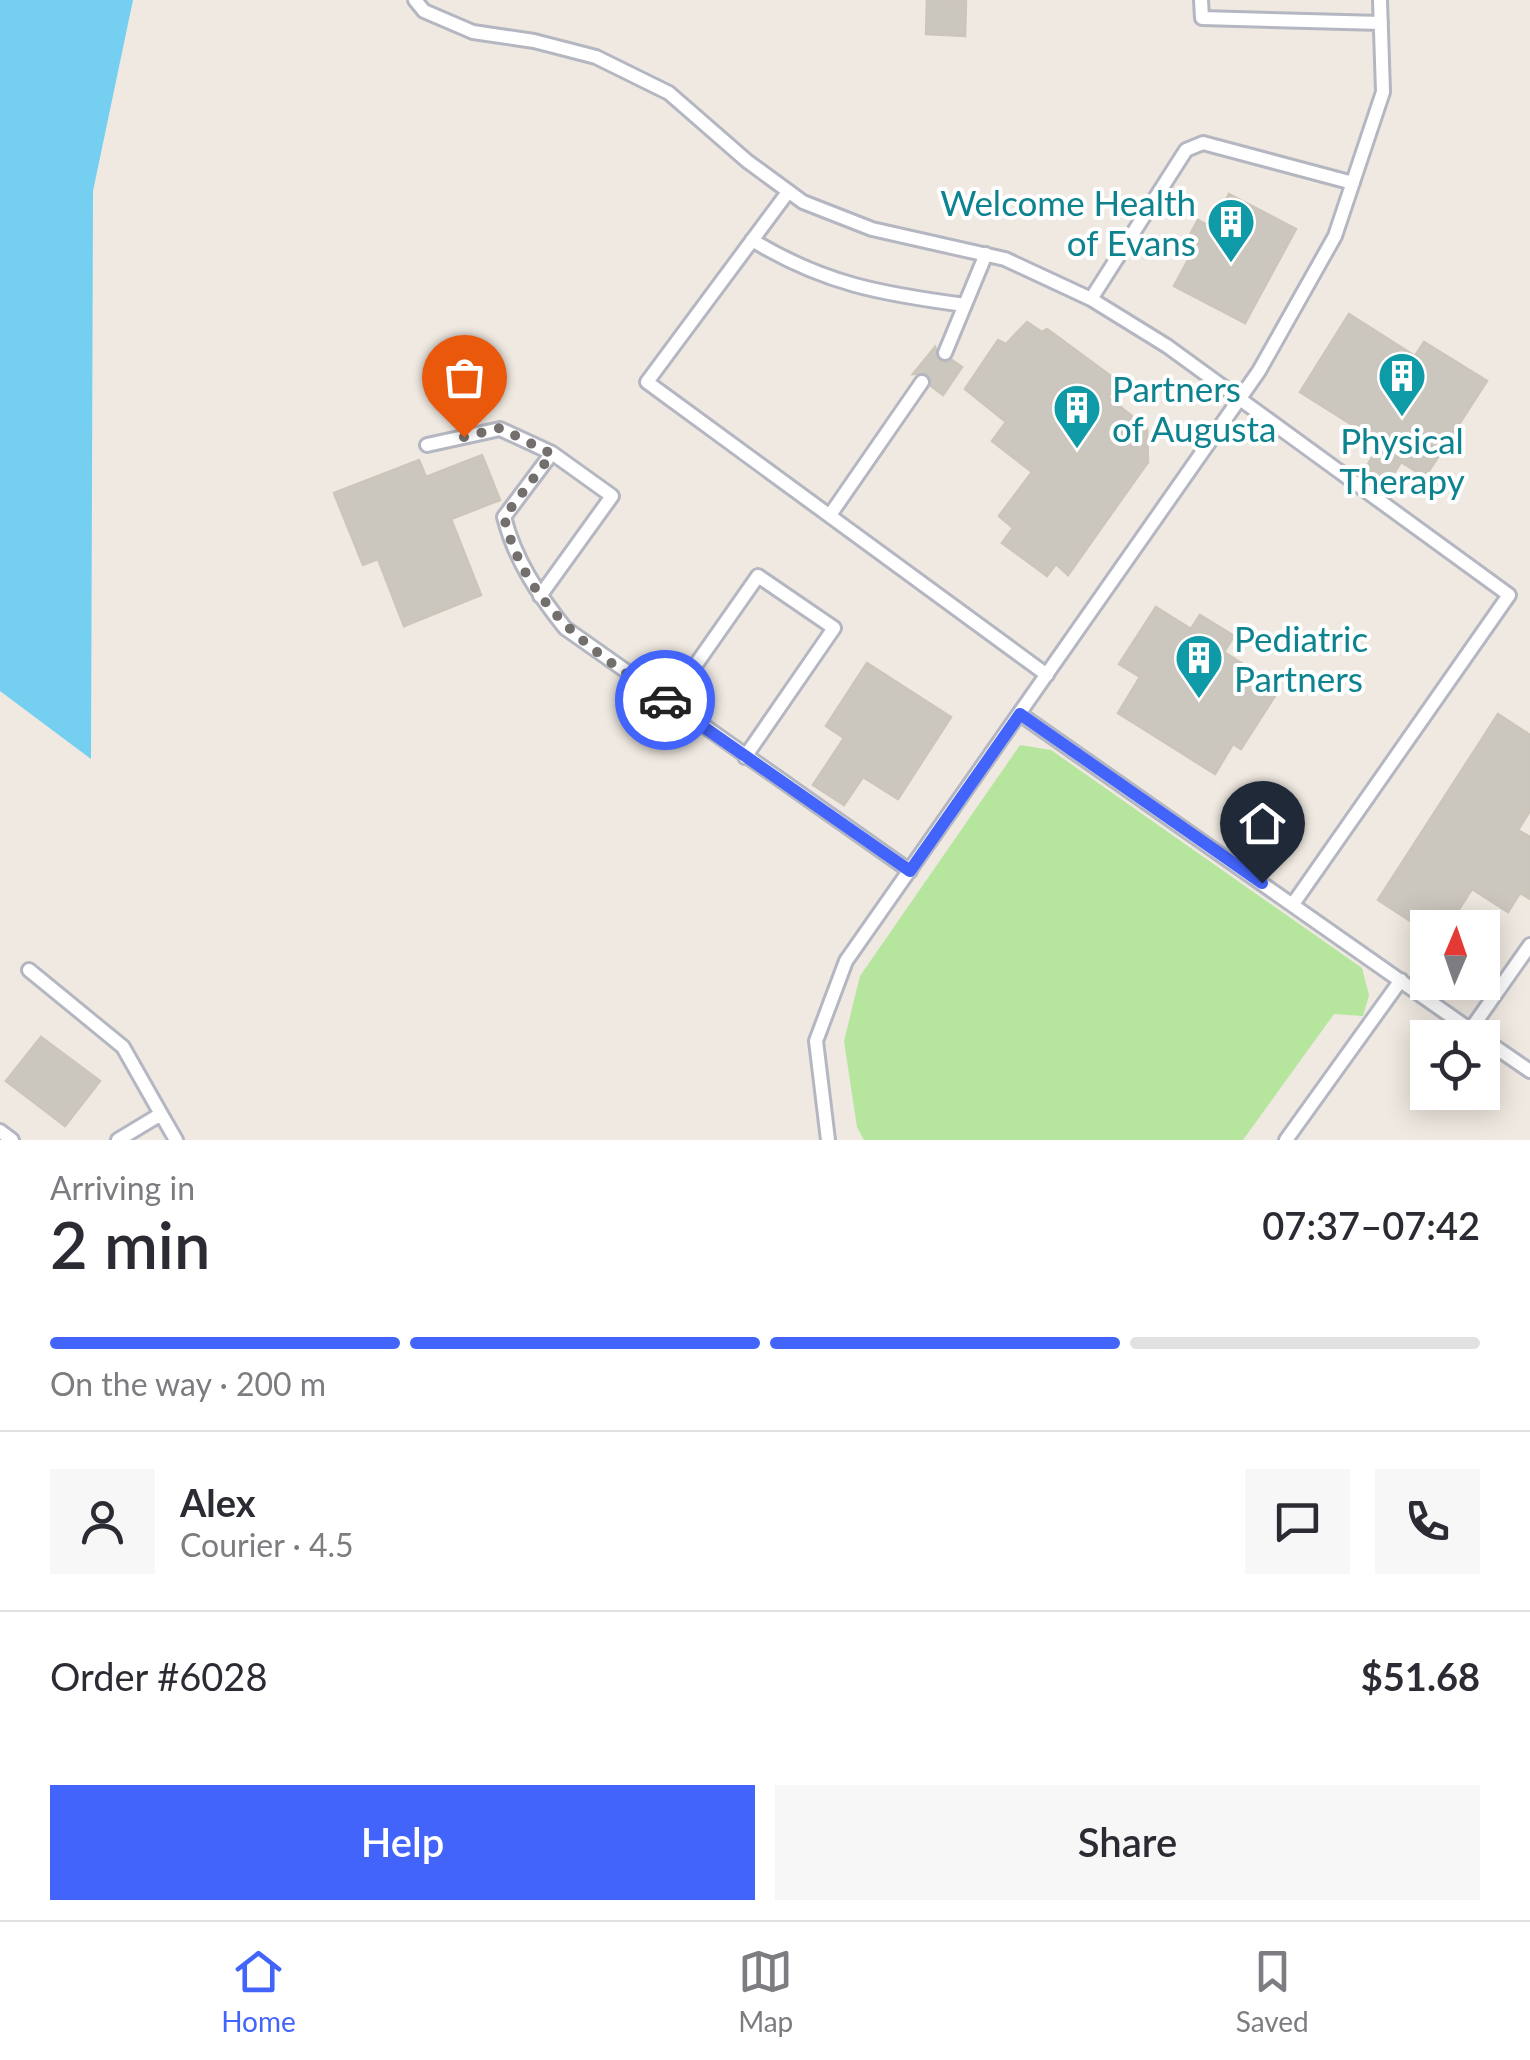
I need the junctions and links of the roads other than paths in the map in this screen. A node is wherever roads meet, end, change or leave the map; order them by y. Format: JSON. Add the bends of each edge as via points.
{"nodes":[{"id":1,"x":414,"y":0,"type":"edge"},
{"id":2,"x":1201,"y":0,"type":"edge"},
{"id":3,"x":1380,"y":0,"type":"edge"},
{"id":4,"x":1381,"y":23,"type":"junction"},
{"id":5,"x":1353,"y":184,"type":"junction"},
{"id":6,"x":788,"y":192,"type":"junction"},
{"id":7,"x":752,"y":240,"type":"junction"},
{"id":8,"x":986,"y":254,"type":"junction"},
{"id":9,"x":1091,"y":300,"type":"junction"},
{"id":10,"x":965,"y":304,"type":"junction"},
{"id":11,"x":945,"y":352,"type":"dead end"},
{"id":12,"x":922,"y":382,"type":"dead end"},
{"id":13,"x":1239,"y":401,"type":"junction"},
{"id":14,"x":428,"y":445,"type":"dead end"},
{"id":15,"x":552,"y":454,"type":"junction"},
{"id":16,"x":830,"y":515,"type":"junction"},
{"id":17,"x":540,"y":596,"type":"junction"},
{"id":18,"x":1047,"y":674,"type":"junction"},
{"id":19,"x":669,"y":702,"type":"junction"},
{"id":20,"x":1020,"y":714,"type":"junction"},
{"id":21,"x":745,"y":757,"type":"junction"},
{"id":22,"x":910,"y":871,"type":"junction"},
{"id":23,"x":1292,"y":904,"type":"junction"},
{"id":24,"x":1530,"y":945,"type":"edge"},
{"id":25,"x":29,"y":970,"type":"dead end"},
{"id":26,"x":1401,"y":980,"type":"junction"},
{"id":27,"x":1457,"y":1020,"type":"edge"},
{"id":28,"x":1487,"y":1020,"type":"edge"},
{"id":29,"x":1500,"y":1051,"type":"edge"},
{"id":30,"x":1530,"y":1072,"type":"edge"},
{"id":31,"x":161,"y":1114,"type":"junction"},
{"id":32,"x":0,"y":1131,"type":"edge"},
{"id":33,"x":12,"y":1140,"type":"edge"},
{"id":34,"x":118,"y":1140,"type":"edge"},
{"id":35,"x":176,"y":1140,"type":"edge"},
{"id":36,"x":828,"y":1140,"type":"edge"},
{"id":37,"x":1286,"y":1140,"type":"edge"}],
"edges":[{"from":1,"to":6,"type":"lane","via":[[473,32],[596,57],[669,93]]},
{"from":2,"to":4,"type":"lane","via":[[1202,18]]},
{"from":3,"to":4,"type":"lane"},
{"from":4,"to":5,"type":"lane","via":[[1383,92]]},
{"from":5,"to":9,"type":"lane","via":[[1203,144],[1186,150]]},
{"from":5,"to":13,"type":"lane","via":[[1335,236]]},
{"from":6,"to":7,"type":"lane"},
{"from":6,"to":8,"type":"lane","via":[[872,229]]},
{"from":7,"to":10,"type":"lane","via":[[821,277]]},
{"from":7,"to":16,"type":"lane","via":[[647,382]]},
{"from":8,"to":9,"type":"lane"},
{"from":8,"to":10,"type":"lane"},
{"from":9,"to":13,"type":"lane"},
{"from":10,"to":11,"type":"lane"},
{"from":12,"to":16,"type":"lane"},
{"from":13,"to":18,"type":"lane"},
{"from":13,"to":23,"type":"lane","via":[[1508,596]]},
{"from":14,"to":15,"type":"lane","via":[[500,428]]},
{"from":15,"to":17,"type":"lane","via":[[504,517],[511,546]]},
{"from":15,"to":17,"type":"lane","via":[[612,496]]},
{"from":16,"to":18,"type":"lane"},
{"from":17,"to":19,"type":"lane","via":[[565,628]]},
{"from":18,"to":20,"type":"lane"},
{"from":19,"to":21,"type":"lane"},
{"from":19,"to":21,"type":"lane","via":[[758,576],[834,628]]},
{"from":20,"to":22,"type":"lane"},
{"from":20,"to":23,"type":"lane"},
{"from":21,"to":22,"type":"lane"},
{"from":22,"to":36,"type":"lane","via":[[846,961],[816,1041]]},
{"from":23,"to":26,"type":"lane"},
{"from":24,"to":28,"type":"lane"},
{"from":25,"to":31,"type":"lane","via":[[123,1047]]},
{"from":26,"to":27,"type":"lane"},
{"from":26,"to":37,"type":"lane"},
{"from":29,"to":30,"type":"lane"},
{"from":31,"to":34,"type":"lane"},
{"from":31,"to":35,"type":"lane"},
{"from":32,"to":33,"type":"lane"}]}
